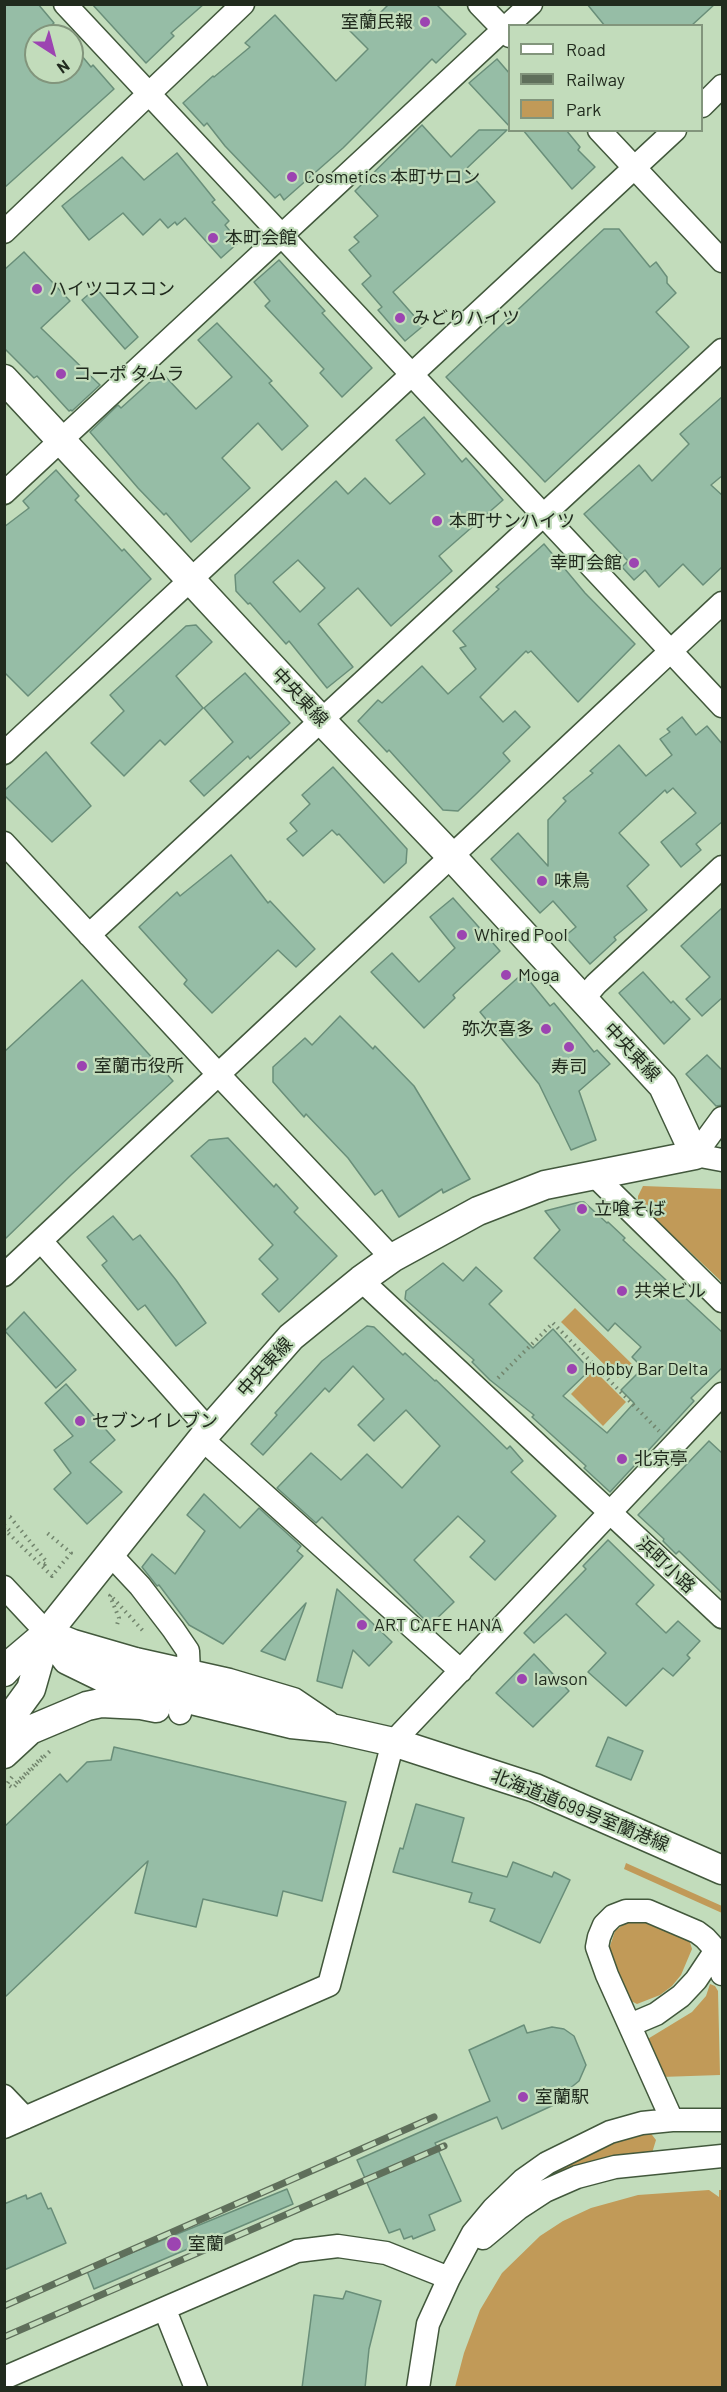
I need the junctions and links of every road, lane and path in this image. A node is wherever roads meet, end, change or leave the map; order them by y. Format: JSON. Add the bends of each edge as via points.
{"nodes":[{"id":1,"x":65,"y":4,"type":"edge"},
{"id":2,"x":243,"y":4,"type":"edge"},
{"id":3,"x":479,"y":4,"type":"edge"},
{"id":4,"x":531,"y":4,"type":"edge"},
{"id":5,"x":514,"y":24,"type":"edge"},
{"id":6,"x":507,"y":33,"type":"edge"},
{"id":7,"x":723,"y":86,"type":"edge"},
{"id":8,"x":149,"y":93,"type":"junction"},
{"id":9,"x":703,"y":105,"type":"edge"},
{"id":10,"x":601,"y":132,"type":"edge"},
{"id":11,"x":673,"y":132,"type":"edge"},
{"id":12,"x":635,"y":168,"type":"junction"},
{"id":13,"x":4,"y":232,"type":"edge"},
{"id":14,"x":282,"y":236,"type":"junction"},
{"id":15,"x":723,"y":261,"type":"edge"},
{"id":16,"x":723,"y":350,"type":"edge"},
{"id":17,"x":411,"y":374,"type":"junction"},
{"id":18,"x":4,"y":379,"type":"edge"},
{"id":19,"x":61,"y":440,"type":"junction"},
{"id":20,"x":4,"y":493,"type":"edge"},
{"id":21,"x":543,"y":514,"type":"junction"},
{"id":22,"x":191,"y":580,"type":"junction"},
{"id":23,"x":723,"y":603,"type":"edge"},
{"id":24,"x":671,"y":651,"type":"junction"},
{"id":25,"x":723,"y":706,"type":"edge"},
{"id":26,"x":321,"y":720,"type":"junction"},
{"id":27,"x":4,"y":753,"type":"edge"},
{"id":28,"x":4,"y":843,"type":"edge"},
{"id":29,"x":453,"y":858,"type":"junction"},
{"id":30,"x":723,"y":867,"type":"edge"},
{"id":31,"x":89,"y":935,"type":"junction"},
{"id":32,"x":584,"y":999,"type":"junction"},
{"id":33,"x":219,"y":1076,"type":"junction"},
{"id":34,"x":723,"y":1118,"type":"edge"},
{"id":35,"x":695,"y":1155,"type":"junction"},
{"id":36,"x":723,"y":1160,"type":"edge"},
{"id":37,"x":594,"y":1175,"type":"junction"},
{"id":38,"x":41,"y":1241,"type":"junction"},
{"id":39,"x":392,"y":1258,"type":"junction"},
{"id":40,"x":4,"y":1275,"type":"edge"},
{"id":41,"x":361,"y":1281,"type":"junction"},
{"id":42,"x":723,"y":1301,"type":"edge"},
{"id":43,"x":482,"y":1393,"type":"junction"},
{"id":44,"x":723,"y":1394,"type":"edge"},
{"id":45,"x":205,"y":1434,"type":"junction"},
{"id":46,"x":674,"y":1446,"type":"junction"},
{"id":47,"x":610,"y":1512,"type":"junction"},
{"id":48,"x":4,"y":1516,"type":"edge"},
{"id":49,"x":4,"y":1527,"type":"edge"},
{"id":50,"x":46,"y":1532,"type":"dead end"},
{"id":51,"x":110,"y":1554,"type":"junction"},
{"id":52,"x":4,"y":1587,"type":"edge"},
{"id":53,"x":723,"y":1617,"type":"edge"},
{"id":54,"x":47,"y":1633,"type":"junction"},
{"id":55,"x":461,"y":1671,"type":"junction"},
{"id":56,"x":4,"y":1672,"type":"edge"},
{"id":57,"x":184,"y":1695,"type":"junction"},
{"id":58,"x":4,"y":1726,"type":"edge"},
{"id":59,"x":332,"y":1728,"type":"junction"},
{"id":60,"x":393,"y":1742,"type":"junction"},
{"id":61,"x":4,"y":1754,"type":"edge"},
{"id":62,"x":723,"y":1870,"type":"edge"},
{"id":63,"x":716,"y":1950,"type":"junction"},
{"id":64,"x":723,"y":1974,"type":"edge"},
{"id":65,"x":630,"y":2025,"type":"junction"},
{"id":66,"x":4,"y":2096,"type":"edge"},
{"id":67,"x":26,"y":2118,"type":"junction"},
{"id":68,"x":672,"y":2120,"type":"junction"},
{"id":69,"x":723,"y":2120,"type":"edge"},
{"id":70,"x":4,"y":2127,"type":"edge"},
{"id":71,"x":723,"y":2156,"type":"edge"},
{"id":72,"x":449,"y":2278,"type":"junction"},
{"id":73,"x":165,"y":2310,"type":"junction"},
{"id":74,"x":4,"y":2378,"type":"edge"},
{"id":75,"x":196,"y":2388,"type":"edge"},
{"id":76,"x":418,"y":2388,"type":"edge"}],
"edges":[{"from":1,"to":8,"type":"street"},
{"from":2,"to":8,"type":"street"},
{"from":3,"to":6,"type":"street"},
{"from":4,"to":5,"type":"street"},
{"from":6,"to":14,"type":"street"},
{"from":7,"to":9,"type":"street"},
{"from":8,"to":13,"type":"street"},
{"from":8,"to":14,"type":"street"},
{"from":10,"to":12,"type":"street"},
{"from":11,"to":12,"type":"street"},
{"from":12,"to":15,"type":"street"},
{"from":12,"to":17,"type":"street"},
{"from":14,"to":17,"type":"street"},
{"from":14,"to":19,"type":"street"},
{"from":16,"to":21,"type":"street"},
{"from":17,"to":21,"type":"street"},
{"from":17,"to":22,"type":"street"},
{"from":18,"to":19,"type":"main road","name":"中央東線"},
{"from":19,"to":20,"type":"street"},
{"from":19,"to":22,"type":"main road","name":"中央東線"},
{"from":21,"to":24,"type":"street"},
{"from":21,"to":26,"type":"street"},
{"from":22,"to":26,"type":"main road","name":"中央東線"},
{"from":22,"to":27,"type":"street"},
{"from":23,"to":24,"type":"street"},
{"from":24,"to":25,"type":"street"},
{"from":24,"to":29,"type":"street"},
{"from":26,"to":29,"type":"main road","name":"中央東線"},
{"from":26,"to":31,"type":"street"},
{"from":28,"to":31,"type":"street"},
{"from":29,"to":32,"type":"main road","name":"中央東線"},
{"from":29,"to":33,"type":"street"},
{"from":30,"to":32,"type":"street"},
{"from":31,"to":33,"type":"street"},
{"from":32,"to":35,"type":"main road","name":"中央東線","via":[[663,1086]]},
{"from":33,"to":38,"type":"street"},
{"from":33,"to":39,"type":"street"},
{"from":34,"to":35,"type":"street"},
{"from":35,"to":36,"type":"street"},
{"from":35,"to":37,"type":"main road","name":"中央東線"},
{"from":37,"to":39,"type":"main road","name":"中央東線","via":[[545,1185],[478,1210]]},
{"from":37,"to":42,"type":"street"},
{"from":38,"to":40,"type":"street"},
{"from":38,"to":45,"type":"street"},
{"from":39,"to":41,"type":"main road","name":"中央東線"},
{"from":41,"to":43,"type":"street","name":"浜町小路"},
{"from":41,"to":45,"type":"main road","name":"中央東線","via":[[291,1338]]},
{"from":43,"to":46,"type":"path","via":[[553,1323]]},
{"from":43,"to":47,"type":"street","name":"浜町小路"},
{"from":44,"to":46,"type":"street"},
{"from":45,"to":51,"type":"main road","name":"中央東線"},
{"from":45,"to":55,"type":"street"},
{"from":46,"to":47,"type":"street"},
{"from":47,"to":53,"type":"street","name":"浜町小路"},
{"from":47,"to":55,"type":"street"},
{"from":48,"to":49,"type":"path","via":[[10,1517],[45,1564]]},
{"from":49,"to":50,"type":"path","via":[[52,1576],[71,1553]]},
{"from":51,"to":54,"type":"main road","name":"中央東線"},
{"from":51,"to":57,"type":"street","via":[[140,1586],[188,1651]]},
{"from":52,"to":54,"type":"street"},
{"from":54,"to":56,"type":"main road"},
{"from":54,"to":57,"type":"main road","name":"北海道道699号室蘭港線","via":[[135,1662]]},
{"from":54,"to":58,"type":"main road","via":[[31,1689]]},
{"from":55,"to":60,"type":"street"},
{"from":57,"to":59,"type":"main road","name":"北海道道699号室蘭港線","via":[[293,1702]]},
{"from":57,"to":59,"type":"main road","name":"北海道道699号室蘭港線","via":[[286,1736]]},
{"from":57,"to":61,"type":"main road","name":"北海道道699号室蘭港線","via":[[141,1705],[87,1706],[30,1730]]},
{"from":59,"to":60,"type":"main road","name":"北海道道699号室蘭港線"},
{"from":60,"to":62,"type":"main road","name":"北海道道699号室蘭港線","via":[[535,1788]]},
{"from":60,"to":67,"type":"street","via":[[329,1985]]},
{"from":63,"to":64,"type":"street"},
{"from":63,"to":65,"type":"street","via":[[681,1996],[656,2014]]},
{"from":63,"to":65,"type":"street","via":[[697,1932],[648,1911],[626,1911],[613,1916],[604,1925],[597,1947]]},
{"from":65,"to":68,"type":"street"},
{"from":66,"to":67,"type":"street"},
{"from":67,"to":70,"type":"street"},
{"from":68,"to":69,"type":"street"},
{"from":68,"to":72,"type":"street","via":[[610,2132],[547,2163],[523,2180],[479,2225]]},
{"from":71,"to":72,"type":"street","via":[[615,2166],[545,2191],[481,2240]]},
{"from":72,"to":73,"type":"street","via":[[386,2253],[338,2246],[297,2251]]},
{"from":72,"to":76,"type":"street","via":[[428,2324]]},
{"from":73,"to":74,"type":"street"},
{"from":73,"to":75,"type":"street"}]}
